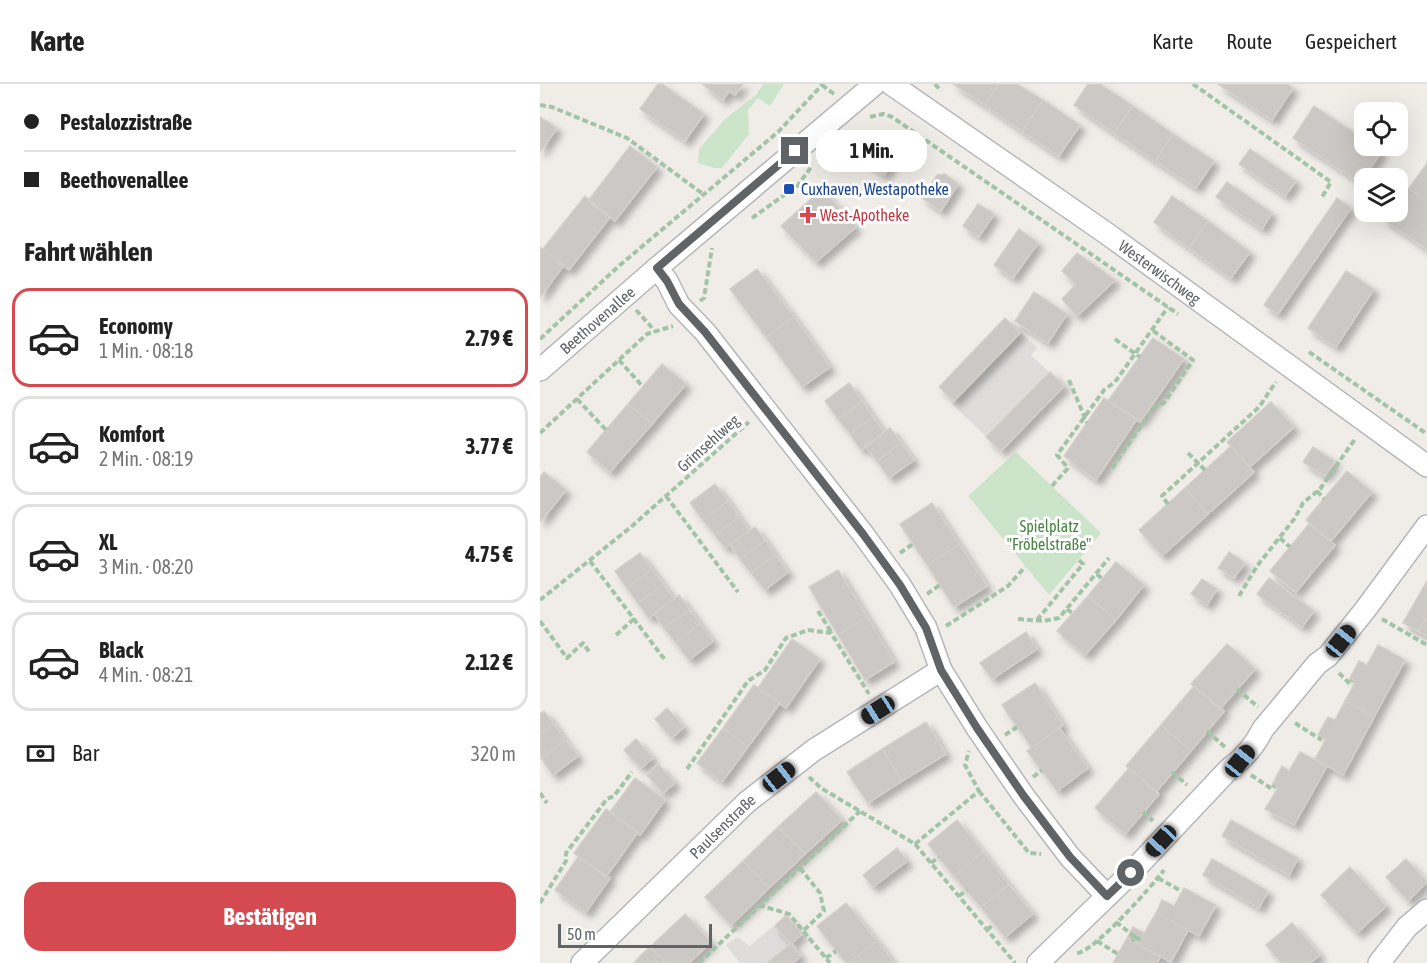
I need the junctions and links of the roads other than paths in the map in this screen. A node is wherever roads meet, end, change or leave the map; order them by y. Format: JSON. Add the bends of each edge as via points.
{"nodes":[{"id":1,"x":875,"y":84,"type":"edge"},
{"id":2,"x":891,"y":84,"type":"edge"},
{"id":3,"x":657,"y":268,"type":"junction"},
{"id":4,"x":540,"y":370,"type":"edge"},
{"id":5,"x":1427,"y":466,"type":"edge"},
{"id":6,"x":1427,"y":526,"type":"edge"},
{"id":7,"x":941,"y":670,"type":"junction"},
{"id":8,"x":1107,"y":896,"type":"junction"},
{"id":9,"x":1427,"y":910,"type":"edge"},
{"id":10,"x":582,"y":963,"type":"edge"},
{"id":11,"x":1038,"y":963,"type":"edge"},
{"id":12,"x":1379,"y":963,"type":"edge"}],
"edges":[{"from":1,"to":3,"type":"street","name":"Beethovenallee"},
{"from":2,"to":5,"type":"street","name":"Westerwischweg","via":[[1106,233]]},
{"from":3,"to":4,"type":"street","name":"Beethovenallee"},
{"from":3,"to":7,"type":"street","via":[[679,304],[765,408],[900,585],[926,628]]},
{"from":6,"to":8,"type":"street","via":[[1365,610],[1258,739]]},
{"from":7,"to":8,"type":"street","via":[[1023,795],[1070,857]]},
{"from":7,"to":10,"type":"street","name":"Paulsenstraße","via":[[795,764],[735,813]]},
{"from":8,"to":11,"type":"street"},
{"from":9,"to":12,"type":"street","via":[[1407,927]]}]}
